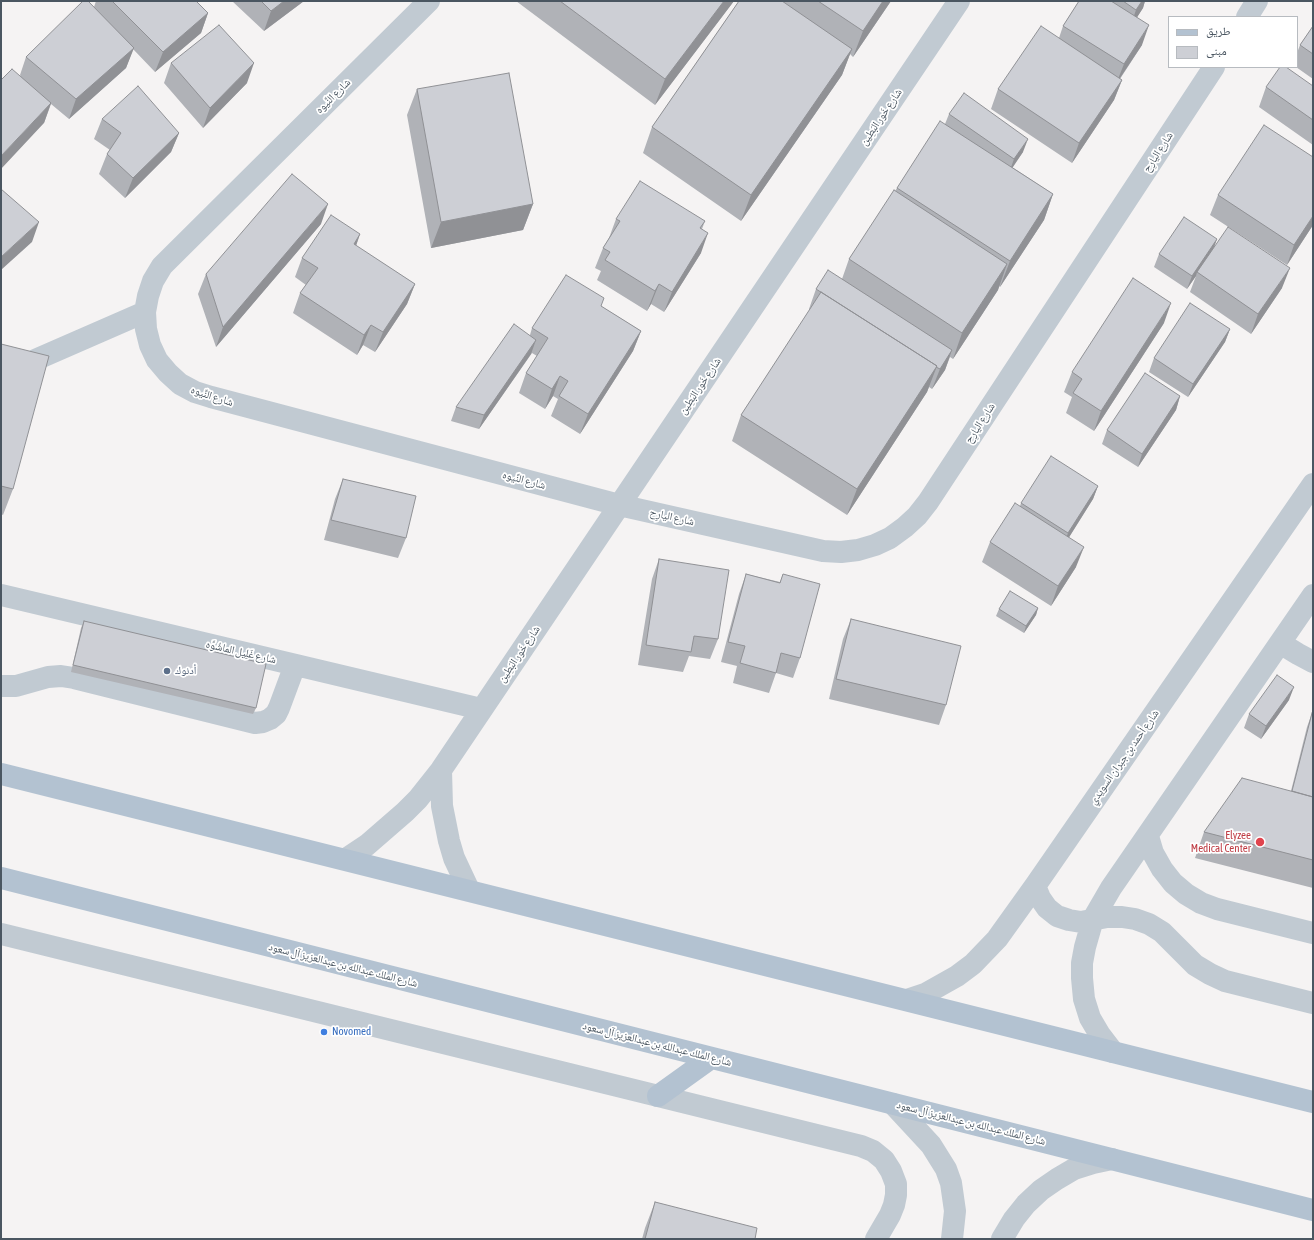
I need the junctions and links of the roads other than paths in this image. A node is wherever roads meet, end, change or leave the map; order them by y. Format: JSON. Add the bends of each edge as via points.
{"nodes":[{"id":1,"x":429,"y":1,"type":"edge"},
{"id":2,"x":958,"y":1,"type":"edge"},
{"id":3,"x":1257,"y":1,"type":"edge"},
{"id":4,"x":1248,"y":16,"type":"edge"},
{"id":5,"x":1213,"y":68,"type":"edge"},
{"id":6,"x":146,"y":312,"type":"junction"},
{"id":7,"x":35,"y":360,"type":"edge"},
{"id":8,"x":1313,"y":484,"type":"edge"},
{"id":9,"x":620,"y":505,"type":"junction"},
{"id":10,"x":1313,"y":595,"type":"edge"},
{"id":11,"x":3,"y":597,"type":"edge"},
{"id":12,"x":1280,"y":643,"type":"junction"},
{"id":13,"x":1313,"y":662,"type":"edge"},
{"id":14,"x":296,"y":665,"type":"junction"},
{"id":15,"x":1,"y":686,"type":"edge"},
{"id":16,"x":482,"y":709,"type":"junction"},
{"id":17,"x":441,"y":770,"type":"junction"},
{"id":18,"x":1,"y":774,"type":"edge"},
{"id":19,"x":1148,"y":836,"type":"junction"},
{"id":20,"x":346,"y":859,"type":"junction"},
{"id":21,"x":1,"y":878,"type":"edge"},
{"id":22,"x":1035,"y":886,"type":"junction"},
{"id":23,"x":470,"y":890,"type":"junction"},
{"id":24,"x":1093,"y":919,"type":"junction"},
{"id":25,"x":1313,"y":933,"type":"edge"},
{"id":26,"x":1,"y":934,"type":"edge"},
{"id":27,"x":907,"y":1000,"type":"junction"},
{"id":28,"x":1313,"y":1003,"type":"edge"},
{"id":29,"x":1113,"y":1052,"type":"junction"},
{"id":30,"x":711,"y":1058,"type":"junction"},
{"id":31,"x":658,"y":1096,"type":"junction"},
{"id":32,"x":1313,"y":1102,"type":"edge"},
{"id":33,"x":894,"y":1104,"type":"junction"},
{"id":34,"x":1112,"y":1159,"type":"junction"},
{"id":35,"x":1313,"y":1210,"type":"edge"},
{"id":36,"x":876,"y":1239,"type":"edge"},
{"id":37,"x":952,"y":1239,"type":"edge"},
{"id":38,"x":1002,"y":1239,"type":"edge"}],
"edges":[{"from":1,"to":6,"type":"street","name":"شارع النِّيوه","via":[[162,266],[150,291]]},
{"from":2,"to":9,"type":"street","name":"شارع خَور البَطِين"},
{"from":3,"to":4,"type":"street"},
{"from":5,"to":9,"type":"street","name":"شارع اليارِح","via":[[928,502],[905,528],[875,545],[841,552],[824,552]]},
{"from":6,"to":7,"type":"street"},
{"from":6,"to":9,"type":"street","name":"شارع النِّيوه","via":[[146,329],[158,360],[176,380],[195,392]]},
{"from":8,"to":22,"type":"street","name":"شارع أحمد بن جبران السويدي"},
{"from":9,"to":16,"type":"street","name":"شارع خَور البَطِين"},
{"from":10,"to":12,"type":"street"},
{"from":11,"to":14,"type":"street","name":"شارع غَلِيل الماشُوَّه"},
{"from":12,"to":13,"type":"street"},
{"from":12,"to":19,"type":"street"},
{"from":14,"to":15,"type":"street","via":[[276,714],[263,722],[255,723],[61,676],[16,686]]},
{"from":14,"to":16,"type":"street","name":"شارع غَلِيل الماشُوَّه"},
{"from":16,"to":17,"type":"street","name":"شارع خَور البَطِين"},
{"from":17,"to":20,"type":"street","name":"شارع خَور البَطِين","via":[[406,812],[368,845]]},
{"from":17,"to":23,"type":"street","via":[[442,806],[447,836],[454,858]]},
{"from":18,"to":20,"type":"main road"},
{"from":19,"to":24,"type":"street","via":[[1111,888]]},
{"from":19,"to":25,"type":"street","via":[[1153,853],[1173,883],[1201,903]]},
{"from":20,"to":23,"type":"main road"},
{"from":21,"to":30,"type":"main road","name":"شارع الملك عبدالله بن عبدالعزيز آل سعود"},
{"from":22,"to":24,"type":"street","via":[[1047,908],[1057,916],[1081,922]]},
{"from":22,"to":27,"type":"street","name":"شارع أحمد بن جبران السويدي","via":[[997,939],[973,964],[942,986]]},
{"from":23,"to":27,"type":"main road"},
{"from":24,"to":28,"type":"street","via":[[1122,917],[1149,924],[1162,932],[1195,965],[1210,974],[1225,981]]},
{"from":24,"to":29,"type":"street","via":[[1082,963],[1084,999],[1090,1018]]},
{"from":26,"to":31,"type":"street"},
{"from":27,"to":29,"type":"main road"},
{"from":29,"to":32,"type":"main road"},
{"from":30,"to":31,"type":"main road"},
{"from":30,"to":33,"type":"main road","name":"شارع الملك عبدالله بن عبدالعزيز آل سعود"},
{"from":31,"to":36,"type":"street","via":[[874,1151],[892,1171],[896,1184],[894,1205]]},
{"from":33,"to":34,"type":"main road","name":"شارع الملك عبدالله بن عبدالعزيز آل سعود"},
{"from":33,"to":37,"type":"street","via":[[931,1145],[946,1169],[956,1211]]},
{"from":34,"to":35,"type":"main road","name":"شارع الملك عبدالله بن عبدالعزيز آل سعود"},
{"from":34,"to":38,"type":"street","via":[[1074,1169],[1041,1190],[1014,1219]]}]}
